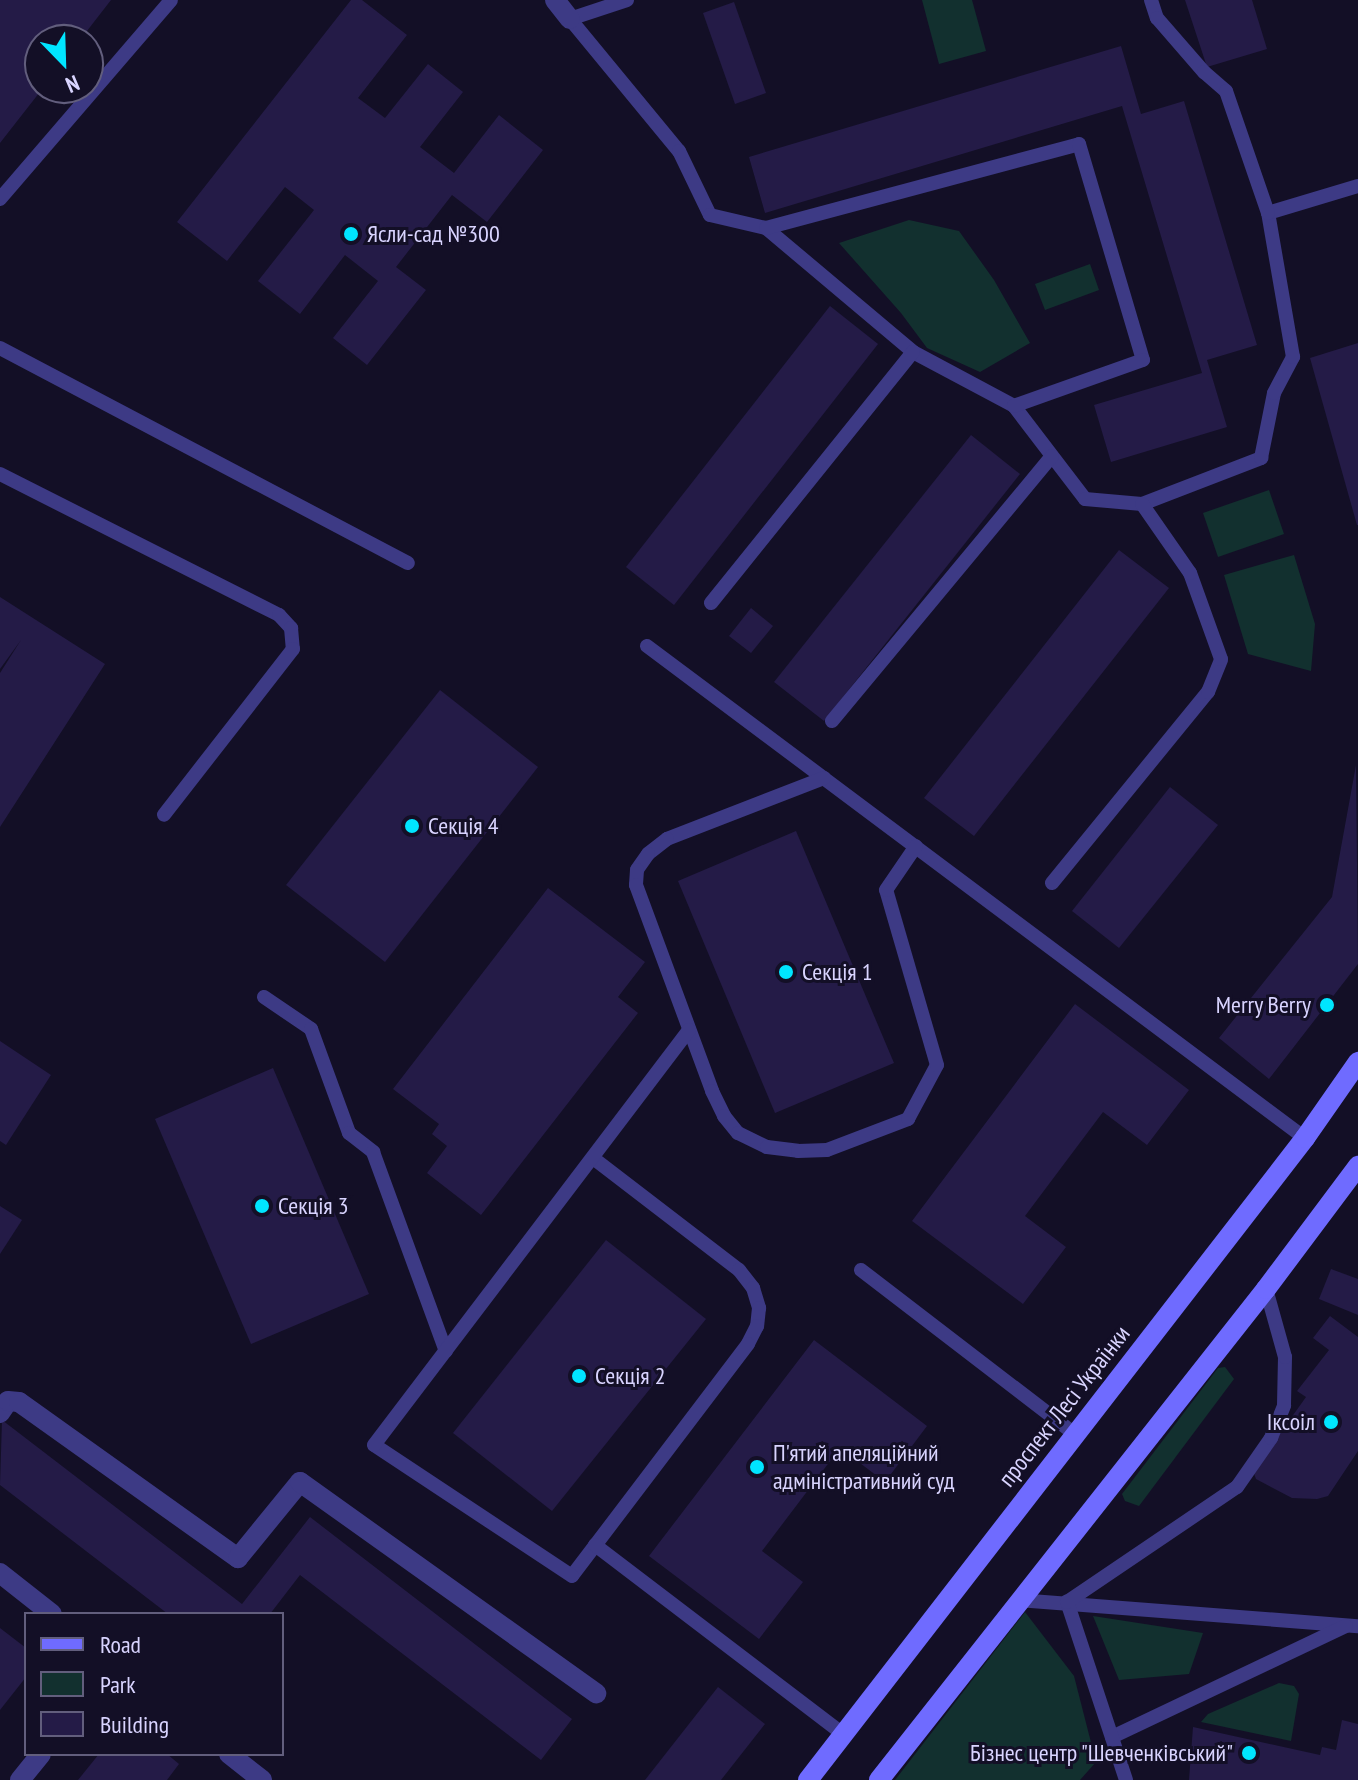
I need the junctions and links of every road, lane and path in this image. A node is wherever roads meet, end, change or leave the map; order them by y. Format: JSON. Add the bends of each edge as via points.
{"nodes":[{"id":1,"x":171,"y":0,"type":"edge"},
{"id":2,"x":555,"y":0,"type":"edge"},
{"id":3,"x":627,"y":0,"type":"edge"},
{"id":4,"x":1151,"y":0,"type":"edge"},
{"id":5,"x":570,"y":19,"type":"junction"},
{"id":6,"x":1358,"y":186,"type":"edge"},
{"id":7,"x":0,"y":199,"type":"edge"},
{"id":8,"x":1268,"y":213,"type":"junction"},
{"id":9,"x":766,"y":228,"type":"junction"},
{"id":10,"x":0,"y":348,"type":"edge"},
{"id":11,"x":913,"y":352,"type":"junction"},
{"id":12,"x":1014,"y":406,"type":"junction"},
{"id":13,"x":1052,"y":456,"type":"junction"},
{"id":14,"x":0,"y":474,"type":"edge"},
{"id":15,"x":1142,"y":504,"type":"junction"},
{"id":16,"x":408,"y":563,"type":"dead end"},
{"id":17,"x":711,"y":603,"type":"dead end"},
{"id":18,"x":647,"y":646,"type":"dead end"},
{"id":19,"x":832,"y":721,"type":"dead end"},
{"id":20,"x":824,"y":778,"type":"junction"},
{"id":21,"x":164,"y":815,"type":"dead end"},
{"id":22,"x":916,"y":846,"type":"junction"},
{"id":23,"x":1052,"y":883,"type":"dead end"},
{"id":24,"x":264,"y":997,"type":"dead end"},
{"id":25,"x":689,"y":1030,"type":"junction"},
{"id":26,"x":1358,"y":1062,"type":"edge"},
{"id":27,"x":1305,"y":1138,"type":"junction"},
{"id":28,"x":593,"y":1158,"type":"junction"},
{"id":29,"x":1358,"y":1166,"type":"edge"},
{"id":30,"x":861,"y":1270,"type":"dead end"},
{"id":31,"x":1266,"y":1289,"type":"junction"},
{"id":32,"x":446,"y":1351,"type":"junction"},
{"id":33,"x":0,"y":1413,"type":"edge"},
{"id":34,"x":1075,"y":1434,"type":"junction"},
{"id":35,"x":595,"y":1545,"type":"junction"},
{"id":36,"x":0,"y":1573,"type":"edge"},
{"id":37,"x":1018,"y":1600,"type":"junction"},
{"id":38,"x":1067,"y":1602,"type":"junction"},
{"id":39,"x":49,"y":1612,"type":"edge"},
{"id":40,"x":1354,"y":1625,"type":"edge"},
{"id":41,"x":596,"y":1693,"type":"dead end"},
{"id":42,"x":843,"y":1734,"type":"junction"},
{"id":43,"x":1112,"y":1737,"type":"junction"},
{"id":44,"x":39,"y":1756,"type":"edge"},
{"id":45,"x":232,"y":1756,"type":"edge"},
{"id":46,"x":20,"y":1780,"type":"edge"},
{"id":47,"x":262,"y":1780,"type":"edge"},
{"id":48,"x":808,"y":1780,"type":"edge"},
{"id":49,"x":879,"y":1780,"type":"edge"},
{"id":50,"x":1126,"y":1780,"type":"edge"}],
"edges":[{"from":1,"to":7,"type":"lane"},
{"from":2,"to":5,"type":"street"},
{"from":3,"to":5,"type":"lane"},
{"from":4,"to":8,"type":"lane","via":[[1157,18],[1226,91]]},
{"from":5,"to":9,"type":"lane","via":[[679,151],[710,215]]},
{"from":6,"to":8,"type":"lane"},
{"from":8,"to":15,"type":"lane","via":[[1293,357],[1274,393],[1261,458]]},
{"from":9,"to":11,"type":"lane"},
{"from":9,"to":12,"type":"lane","via":[[1079,144],[1143,360]]},
{"from":10,"to":16,"type":"lane"},
{"from":11,"to":12,"type":"lane"},
{"from":11,"to":17,"type":"lane"},
{"from":12,"to":13,"type":"lane"},
{"from":13,"to":15,"type":"lane","via":[[1085,499]]},
{"from":13,"to":19,"type":"lane"},
{"from":14,"to":21,"type":"lane","via":[[279,615],[291,628],[293,649]]},
{"from":15,"to":23,"type":"lane","via":[[1190,573],[1221,659],[1208,692]]},
{"from":18,"to":20,"type":"lane"},
{"from":20,"to":22,"type":"lane"},
{"from":20,"to":25,"type":"lane","via":[[667,839],[637,870],[636,885]]},
{"from":22,"to":25,"type":"lane","via":[[886,890],[937,1065],[908,1119],[827,1150],[767,1147],[738,1133],[724,1116]]},
{"from":22,"to":27,"type":"lane"},
{"from":24,"to":32,"type":"lane","via":[[311,1029],[349,1133],[373,1152]]},
{"from":25,"to":28,"type":"lane"},
{"from":26,"to":27,"type":"main road","name":"проспект Лесі Українки"},
{"from":27,"to":34,"type":"main road","name":"проспект Лесі Українки"},
{"from":28,"to":32,"type":"lane"},
{"from":28,"to":35,"type":"lane","via":[[739,1270],[753,1288],[759,1308],[748,1344]]},
{"from":29,"to":31,"type":"main road"},
{"from":30,"to":34,"type":"lane"},
{"from":31,"to":37,"type":"main road"},
{"from":31,"to":38,"type":"lane","via":[[1285,1357],[1284,1405],[1271,1438],[1237,1487]]},
{"from":32,"to":35,"type":"lane","via":[[374,1445],[572,1576]]},
{"from":33,"to":41,"type":"street","via":[[8,1401],[19,1402],[238,1558],[300,1482]]},
{"from":34,"to":42,"type":"main road","name":"проспект Лесі Українки"},
{"from":35,"to":42,"type":"lane"},
{"from":36,"to":39,"type":"street"},
{"from":37,"to":38,"type":"lane"},
{"from":37,"to":49,"type":"main road"},
{"from":38,"to":40,"type":"lane"},
{"from":38,"to":43,"type":"lane"},
{"from":40,"to":43,"type":"lane"},
{"from":42,"to":48,"type":"main road","name":"проспект Лесі Українки"},
{"from":43,"to":50,"type":"lane"},
{"from":44,"to":46,"type":"street"},
{"from":45,"to":47,"type":"street"}]}
